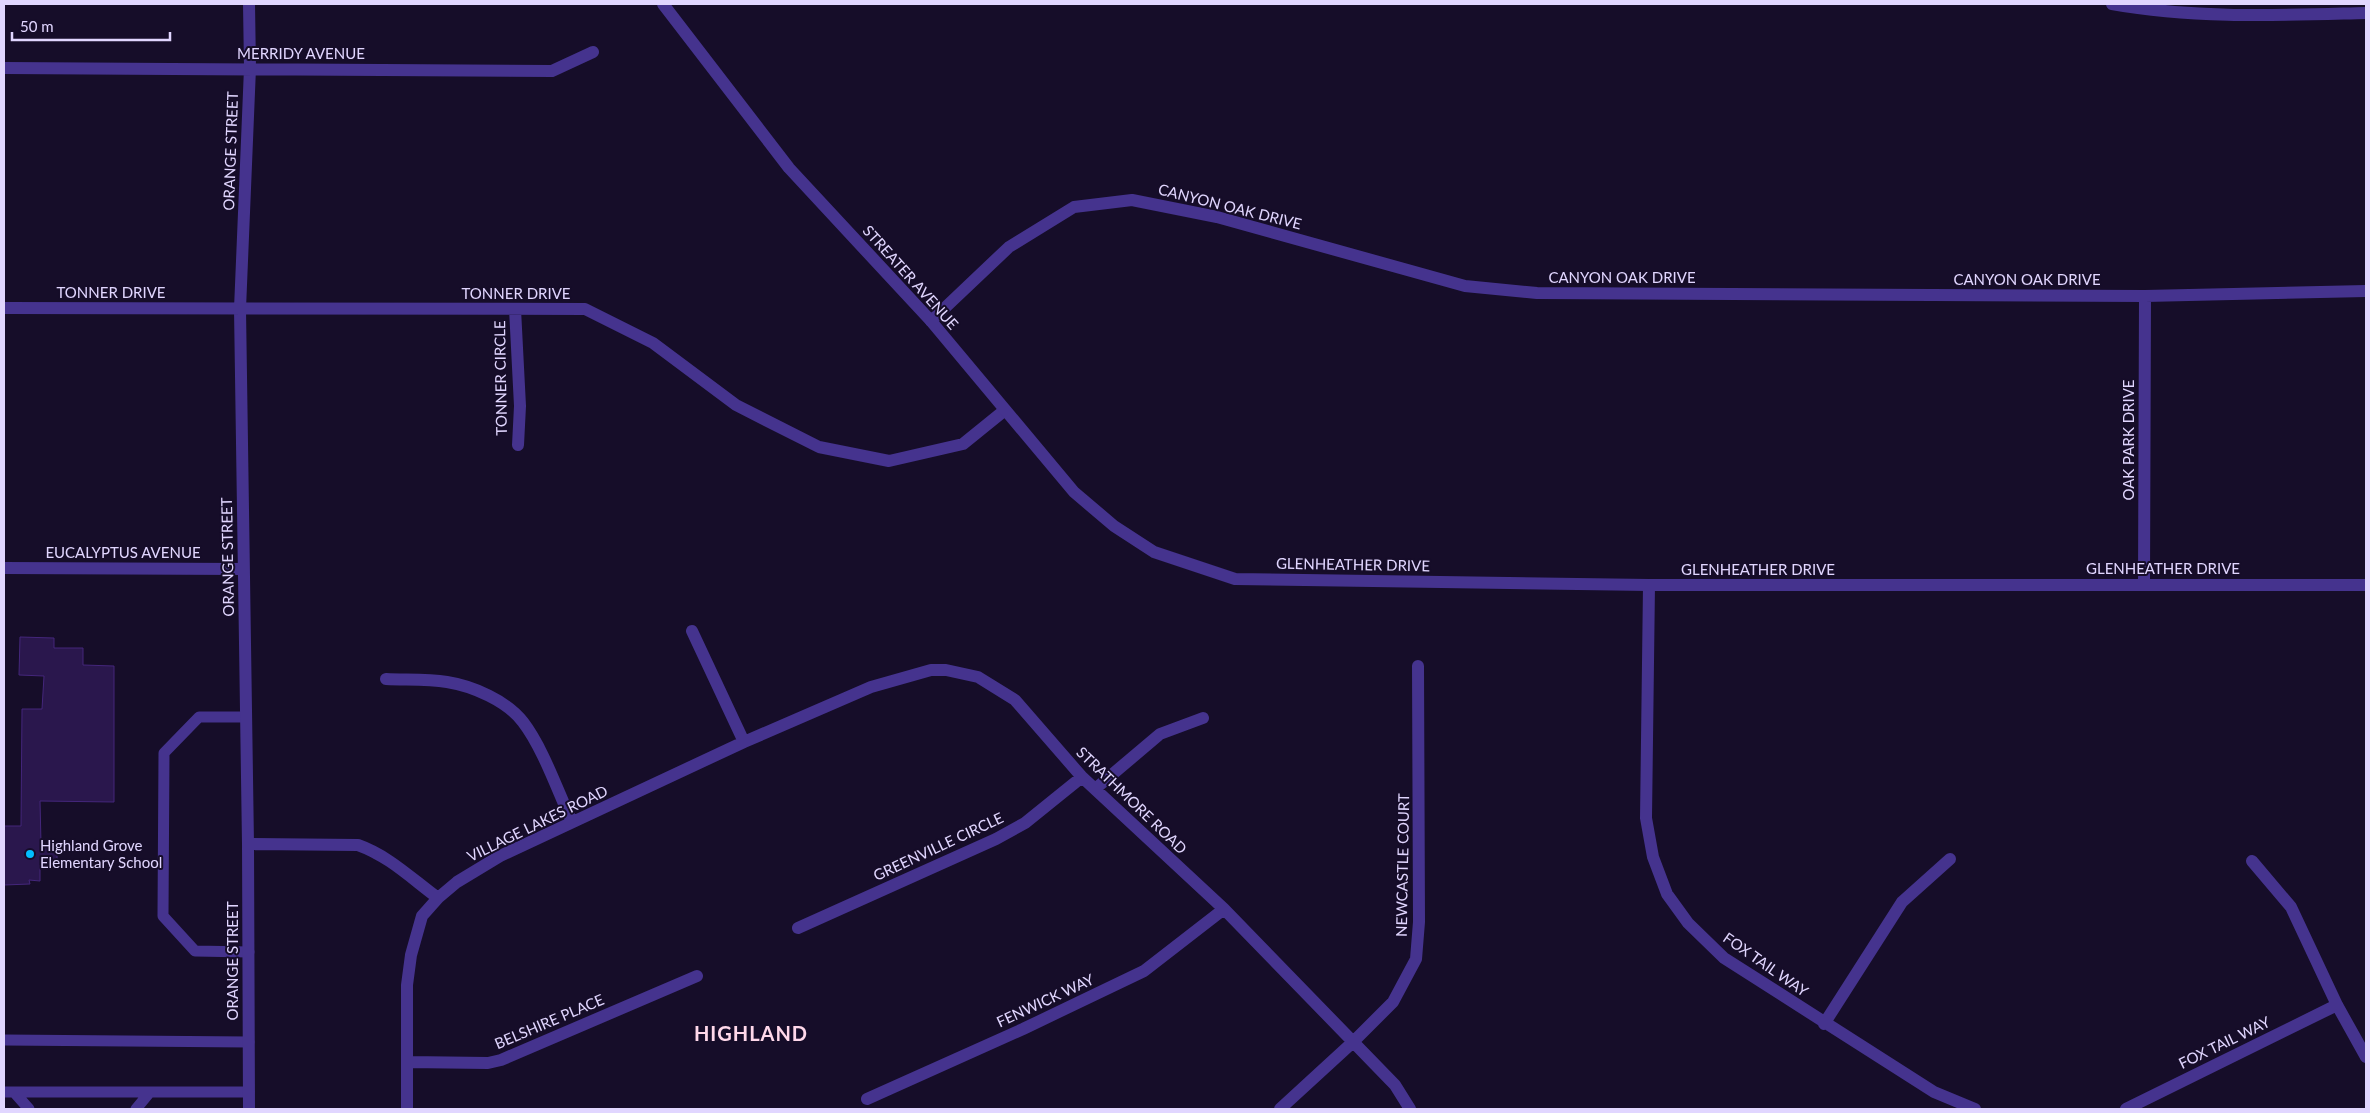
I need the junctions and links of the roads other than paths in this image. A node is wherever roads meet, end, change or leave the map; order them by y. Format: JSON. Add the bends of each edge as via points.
{"nodes":[{"id":1,"x":249,"y":4,"type":"edge"},
{"id":2,"x":663,"y":4,"type":"edge"},
{"id":3,"x":2112,"y":4,"type":"edge"},
{"id":4,"x":2366,"y":13,"type":"edge"},
{"id":5,"x":594,"y":52,"type":"dead end"},
{"id":6,"x":4,"y":68,"type":"edge"},
{"id":7,"x":250,"y":68,"type":"junction"},
{"id":8,"x":2366,"y":291,"type":"edge"},
{"id":9,"x":2145,"y":296,"type":"junction"},
{"id":10,"x":4,"y":308,"type":"edge"},
{"id":11,"x":240,"y":309,"type":"junction"},
{"id":12,"x":515,"y":309,"type":"junction"},
{"id":13,"x":930,"y":321,"type":"junction"},
{"id":14,"x":1005,"y":410,"type":"junction"},
{"id":15,"x":518,"y":445,"type":"dead end"},
{"id":16,"x":1154,"y":552,"type":"joint"},
{"id":17,"x":4,"y":568,"type":"edge"},
{"id":18,"x":243,"y":569,"type":"junction"},
{"id":19,"x":2144,"y":584,"type":"junction"},
{"id":20,"x":1649,"y":585,"type":"junction"},
{"id":21,"x":2366,"y":585,"type":"edge"},
{"id":22,"x":692,"y":631,"type":"dead end"},
{"id":23,"x":1418,"y":666,"type":"dead end"},
{"id":24,"x":386,"y":679,"type":"dead end"},
{"id":25,"x":246,"y":717,"type":"junction"},
{"id":26,"x":1203,"y":718,"type":"dead end"},
{"id":27,"x":744,"y":742,"type":"junction"},
{"id":28,"x":1082,"y":777,"type":"junction"},
{"id":29,"x":1095,"y":789,"type":"junction"},
{"id":30,"x":572,"y":822,"type":"junction"},
{"id":31,"x":248,"y":844,"type":"junction"},
{"id":32,"x":1950,"y":859,"type":"dead end"},
{"id":33,"x":2252,"y":861,"type":"dead end"},
{"id":34,"x":438,"y":898,"type":"junction"},
{"id":35,"x":1224,"y":909,"type":"junction"},
{"id":36,"x":798,"y":928,"type":"dead end"},
{"id":37,"x":249,"y":952,"type":"junction"},
{"id":38,"x":697,"y":976,"type":"dead end"},
{"id":39,"x":2337,"y":1005,"type":"junction"},
{"id":40,"x":1824,"y":1024,"type":"junction"},
{"id":41,"x":4,"y":1040,"type":"edge"},
{"id":42,"x":249,"y":1042,"type":"junction"},
{"id":43,"x":1353,"y":1042,"type":"junction"},
{"id":44,"x":2366,"y":1057,"type":"edge"},
{"id":45,"x":408,"y":1062,"type":"junction"},
{"id":46,"x":9,"y":1092,"type":"edge"},
{"id":47,"x":150,"y":1092,"type":"junction"},
{"id":48,"x":249,"y":1092,"type":"junction"},
{"id":49,"x":866,"y":1099,"type":"dead end"},
{"id":50,"x":29,"y":1109,"type":"edge"},
{"id":51,"x":136,"y":1109,"type":"edge"},
{"id":52,"x":249,"y":1109,"type":"edge"},
{"id":53,"x":407,"y":1109,"type":"edge"},
{"id":54,"x":1280,"y":1109,"type":"edge"},
{"id":55,"x":1410,"y":1109,"type":"edge"},
{"id":56,"x":1975,"y":1109,"type":"edge"},
{"id":57,"x":2126,"y":1109,"type":"edge"}],
"edges":[{"from":1,"to":7,"type":"street","name":"ORANGE STREET"},
{"from":2,"to":13,"type":"street","name":"STREATER AVENUE","via":[[789,168]]},
{"from":3,"to":4,"type":"street","via":[[2163,10],[2283,15]]},
{"from":5,"to":7,"type":"street","name":"MERRIDY AVENUE","via":[[552,71]]},
{"from":6,"to":7,"type":"street","name":"MERRIDY AVENUE"},
{"from":7,"to":11,"type":"street","name":"ORANGE STREET"},
{"from":8,"to":9,"type":"street","name":"CANYON OAK DRIVE"},
{"from":9,"to":13,"type":"street","name":"CANYON OAK DRIVE","via":[[1538,293],[1465,286],[1217,217],[1132,200],[1074,207],[1009,247]]},
{"from":9,"to":19,"type":"street","name":"OAK PARK DRIVE"},
{"from":10,"to":11,"type":"street","name":"TONNER DRIVE"},
{"from":11,"to":12,"type":"street","name":"TONNER DRIVE"},
{"from":11,"to":18,"type":"street","name":"ORANGE STREET"},
{"from":12,"to":14,"type":"street","name":"TONNER DRIVE","via":[[585,309],[653,343],[736,404],[819,447],[888,461],[963,444]]},
{"from":12,"to":15,"type":"street","name":"TONNER CIRCLE","via":[[520,406]]},
{"from":13,"to":14,"type":"street","name":"STREATER AVENUE"},
{"from":14,"to":16,"type":"street","name":"STREATER AVENUE","via":[[1074,492],[1114,526]]},
{"from":16,"to":20,"type":"street","name":"GLENHEATHER DRIVE","via":[[1235,579]]},
{"from":17,"to":18,"type":"street","name":"EUCALYPTUS AVENUE"},
{"from":18,"to":25,"type":"street","name":"ORANGE STREET"},
{"from":19,"to":20,"type":"street","name":"GLENHEATHER DRIVE"},
{"from":19,"to":21,"type":"street","name":"GLENHEATHER DRIVE"},
{"from":20,"to":40,"type":"street","name":"FOX TAIL WAY","via":[[1646,818],[1652,857],[1667,894],[1688,923],[1724,958]]},
{"from":22,"to":27,"type":"street"},
{"from":23,"to":43,"type":"street","name":"NEWCASTLE COURT","via":[[1419,922],[1416,959],[1392,1002]]},
{"from":24,"to":30,"type":"street","via":[[462,685],[505,707],[523,722]]},
{"from":25,"to":31,"type":"street","name":"ORANGE STREET"},
{"from":25,"to":37,"type":"lane","via":[[199,717],[164,753],[162,916],[195,951]]},
{"from":26,"to":29,"type":"street","via":[[1160,734]]},
{"from":27,"to":28,"type":"street","name":"STRATHMORE ROAD","via":[[871,687],[930,670],[946,670],[978,677],[1016,700]]},
{"from":27,"to":30,"type":"street","name":"VILLAGE LAKES ROAD"},
{"from":28,"to":29,"type":"street","name":"STRATHMORE ROAD"},
{"from":28,"to":36,"type":"street","name":"GREENVILLE CIRCLE","via":[[1025,823],[996,839]]},
{"from":29,"to":35,"type":"street","name":"STRATHMORE ROAD"},
{"from":30,"to":34,"type":"street","name":"VILLAGE LAKES ROAD","via":[[500,856],[457,882]]},
{"from":31,"to":34,"type":"street","via":[[358,845],[396,864]]},
{"from":31,"to":37,"type":"street","name":"ORANGE STREET"},
{"from":32,"to":40,"type":"street","via":[[1902,902]]},
{"from":33,"to":39,"type":"street","via":[[2291,907]]},
{"from":34,"to":45,"type":"street","name":"VILLAGE LAKES ROAD","via":[[422,916],[412,955],[407,985]]},
{"from":35,"to":43,"type":"street","name":"STRATHMORE ROAD"},
{"from":35,"to":49,"type":"street","name":"FENWICK WAY","via":[[1144,971]]},
{"from":37,"to":42,"type":"street","name":"ORANGE STREET"},
{"from":38,"to":45,"type":"street","name":"BELSHIRE PLACE","via":[[488,1064]]},
{"from":39,"to":44,"type":"street"},
{"from":39,"to":57,"type":"street","name":"FOX TAIL WAY"},
{"from":40,"to":56,"type":"street","name":"FOX TAIL WAY","via":[[1934,1092]]},
{"from":41,"to":42,"type":"lane"},
{"from":42,"to":48,"type":"street","name":"ORANGE STREET"},
{"from":43,"to":54,"type":"street","name":"NEWCASTLE COURT"},
{"from":43,"to":55,"type":"street","name":"STRATHMORE ROAD","via":[[1396,1085]]},
{"from":45,"to":53,"type":"street","name":"VILLAGE LAKES ROAD"},
{"from":46,"to":47,"type":"lane"},
{"from":46,"to":50,"type":"lane"},
{"from":47,"to":48,"type":"lane"},
{"from":47,"to":51,"type":"lane"},
{"from":48,"to":52,"type":"street","name":"ORANGE STREET"}]}
